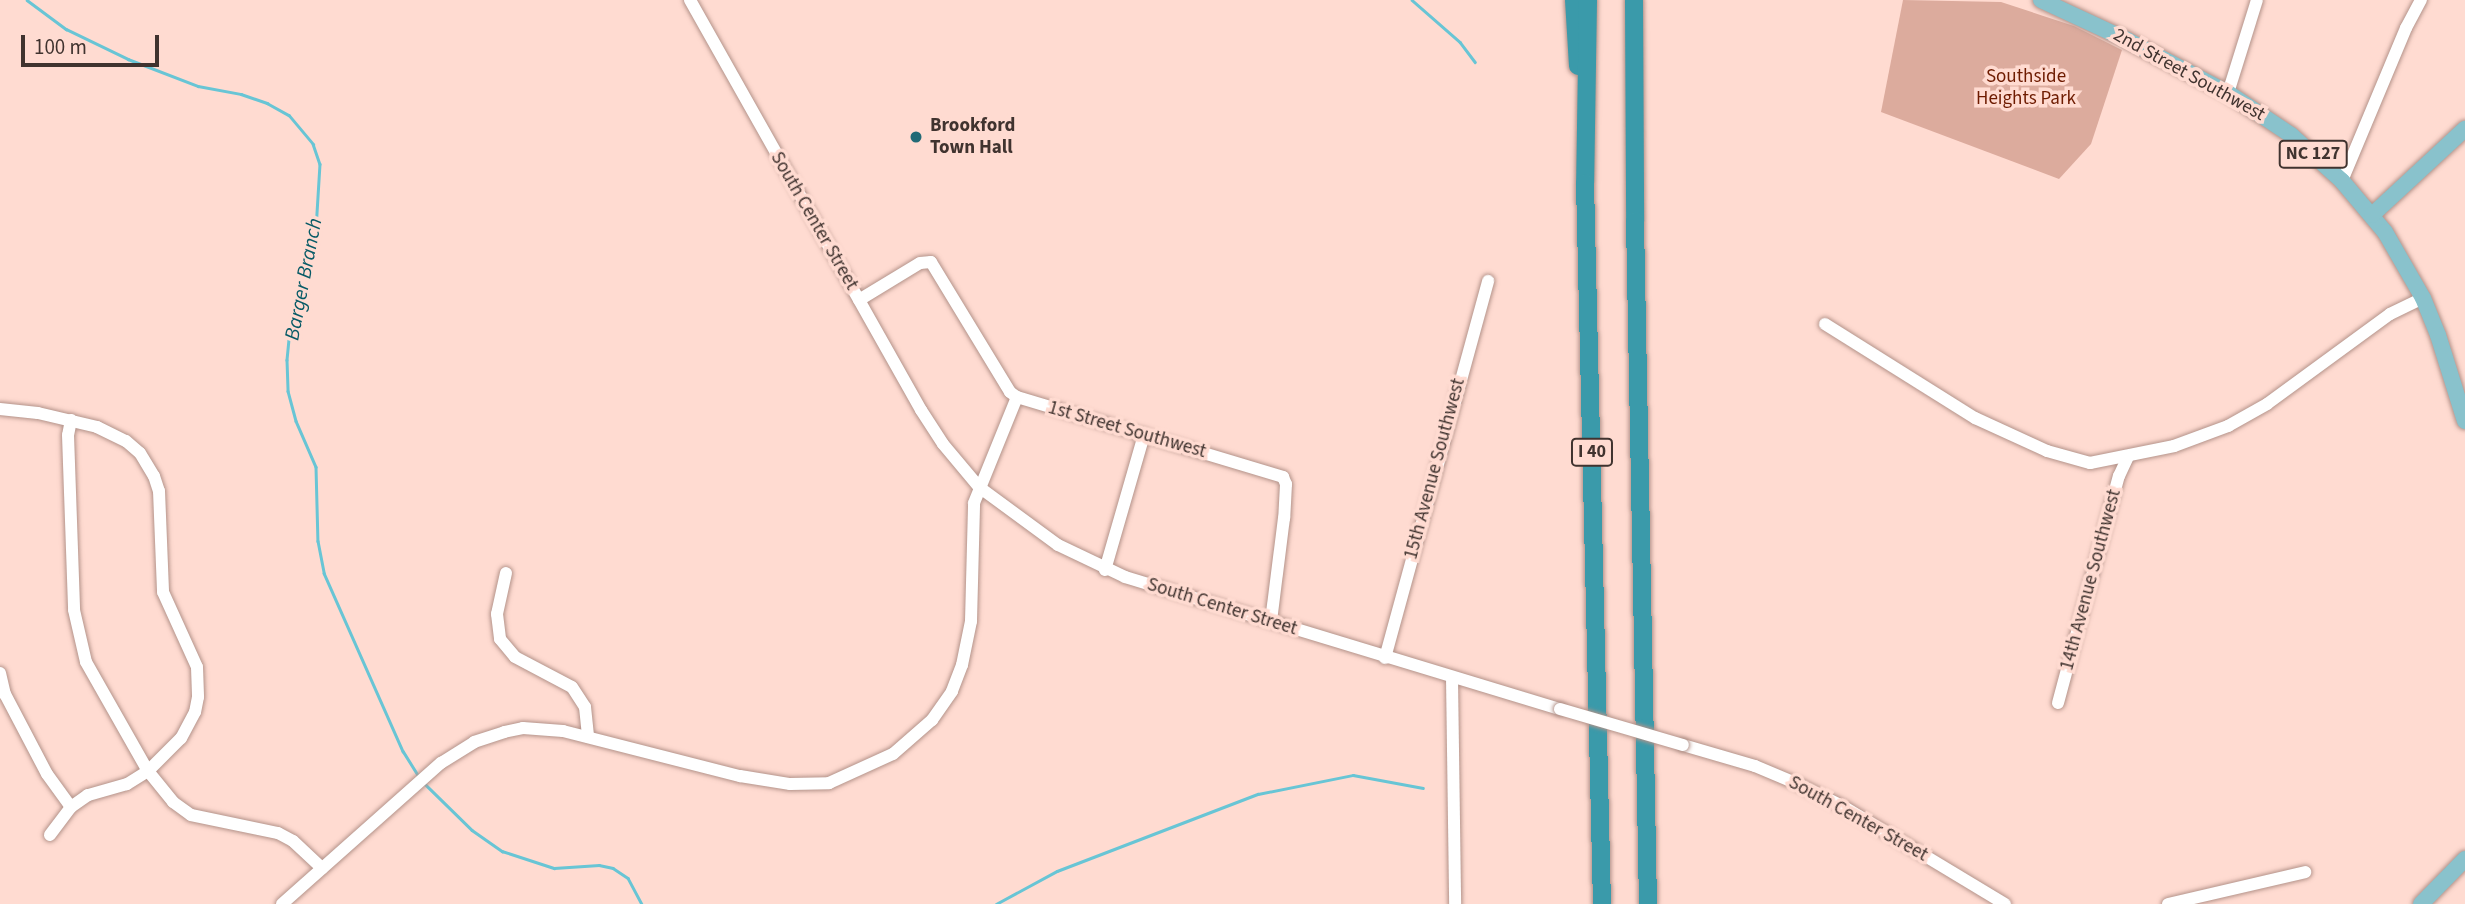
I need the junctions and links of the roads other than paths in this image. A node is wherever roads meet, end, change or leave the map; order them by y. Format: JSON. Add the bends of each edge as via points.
{"nodes":[{"id":1,"x":690,"y":0,"type":"edge"},
{"id":2,"x":1574,"y":0,"type":"edge"},
{"id":3,"x":1588,"y":0,"type":"edge"},
{"id":4,"x":1634,"y":0,"type":"edge"},
{"id":5,"x":2041,"y":0,"type":"edge"},
{"id":6,"x":2257,"y":0,"type":"edge"},
{"id":7,"x":2421,"y":0,"type":"edge"},
{"id":8,"x":2228,"y":93,"type":"junction"},
{"id":9,"x":2465,"y":129,"type":"edge"},
{"id":10,"x":1586,"y":146,"type":"junction"},
{"id":11,"x":2342,"y":181,"type":"junction"},
{"id":12,"x":2372,"y":215,"type":"junction"},
{"id":13,"x":1488,"y":281,"type":"dead end"},
{"id":14,"x":2423,"y":298,"type":"junction"},
{"id":15,"x":859,"y":300,"type":"junction"},
{"id":16,"x":1825,"y":324,"type":"dead end"},
{"id":17,"x":1017,"y":397,"type":"junction"},
{"id":18,"x":0,"y":409,"type":"edge"},
{"id":19,"x":71,"y":420,"type":"junction"},
{"id":20,"x":2465,"y":421,"type":"edge"},
{"id":21,"x":1144,"y":435,"type":"junction"},
{"id":22,"x":2128,"y":457,"type":"junction"},
{"id":23,"x":979,"y":487,"type":"junction"},
{"id":24,"x":1105,"y":569,"type":"junction"},
{"id":25,"x":506,"y":573,"type":"dead end"},
{"id":26,"x":1271,"y":621,"type":"junction"},
{"id":27,"x":1385,"y":658,"type":"junction"},
{"id":28,"x":0,"y":673,"type":"edge"},
{"id":29,"x":1452,"y":678,"type":"junction"},
{"id":30,"x":2058,"y":703,"type":"dead end"},
{"id":31,"x":588,"y":737,"type":"junction"},
{"id":32,"x":148,"y":771,"type":"junction"},
{"id":33,"x":71,"y":807,"type":"junction"},
{"id":34,"x":50,"y":835,"type":"dead end"},
{"id":35,"x":2465,"y":859,"type":"edge"},
{"id":36,"x":322,"y":868,"type":"junction"},
{"id":37,"x":2305,"y":872,"type":"dead end"},
{"id":38,"x":282,"y":904,"type":"edge"},
{"id":39,"x":1455,"y":904,"type":"edge"},
{"id":40,"x":1602,"y":904,"type":"edge"},
{"id":41,"x":1648,"y":904,"type":"edge"},
{"id":42,"x":2005,"y":904,"type":"edge"},
{"id":43,"x":2168,"y":904,"type":"edge"},
{"id":44,"x":2421,"y":904,"type":"edge"}],
"edges":[{"from":1,"to":15,"type":"street","name":"South Center Street"},
{"from":2,"to":10,"type":"highway"},
{"from":3,"to":10,"type":"highway","number":"I 40"},
{"from":4,"to":41,"type":"highway","number":"I 40"},
{"from":5,"to":8,"type":"main road","name":"2nd Street Southwest","number":"NC 127"},
{"from":6,"to":8,"type":"street"},
{"from":7,"to":11,"type":"street"},
{"from":8,"to":11,"type":"main road","name":"2nd Street Southwest","number":"NC 127","via":[[2291,135]]},
{"from":9,"to":12,"type":"main road"},
{"from":10,"to":40,"type":"highway","number":"I 40"},
{"from":11,"to":12,"type":"main road","name":"2nd Street Southwest","number":"NC 127"},
{"from":12,"to":14,"type":"main road","name":"2nd Street Southwest","number":"NC 127"},
{"from":13,"to":27,"type":"street","name":"15th Avenue Southwest"},
{"from":14,"to":20,"type":"main road","name":"2nd Street Southwest","number":"NC 127"},
{"from":14,"to":22,"type":"street","via":[[2390,314],[2237,421],[2201,437]]},
{"from":15,"to":17,"type":"street","via":[[920,262],[931,262]]},
{"from":15,"to":23,"type":"street","name":"South Center Street","via":[[931,426]]},
{"from":16,"to":22,"type":"street","via":[[1958,408],[2025,442],[2090,463]]},
{"from":17,"to":21,"type":"street","name":"1st Street Southwest"},
{"from":17,"to":23,"type":"street"},
{"from":18,"to":19,"type":"street"},
{"from":19,"to":32,"type":"street","via":[[74,610],[86,662]]},
{"from":19,"to":32,"type":"street","via":[[127,441],[140,453],[159,491],[163,592],[197,667],[198,697],[191,725]]},
{"from":21,"to":24,"type":"street"},
{"from":21,"to":26,"type":"street","name":"1st Street Southwest","via":[[1278,473],[1286,484]]},
{"from":22,"to":30,"type":"street","name":"14th Avenue Southwest","via":[[2115,489]]},
{"from":23,"to":24,"type":"street","name":"South Center Street","via":[[1044,537]]},
{"from":23,"to":31,"type":"street","via":[[972,519],[971,621],[962,665],[932,720],[893,754],[829,783],[790,784],[753,779]]},
{"from":24,"to":26,"type":"street","name":"South Center Street"},
{"from":25,"to":31,"type":"street","via":[[497,614],[500,639],[515,657],[572,687],[585,707]]},
{"from":26,"to":27,"type":"street","name":"South Center Street"},
{"from":27,"to":29,"type":"street","name":"South Center Street"},
{"from":28,"to":33,"type":"street","via":[[5,694],[47,774]]},
{"from":29,"to":39,"type":"street"},
{"from":29,"to":42,"type":"street","name":"South Center Street","bridge":true,"via":[[1755,766],[1844,807]]},
{"from":31,"to":36,"type":"street","via":[[523,729],[474,742],[441,763]]},
{"from":32,"to":33,"type":"street","via":[[127,784],[88,795]]},
{"from":32,"to":36,"type":"street","via":[[164,793],[191,815],[278,833]]},
{"from":33,"to":34,"type":"street"},
{"from":35,"to":44,"type":"main road"},
{"from":36,"to":38,"type":"street"},
{"from":37,"to":43,"type":"street"}]}
